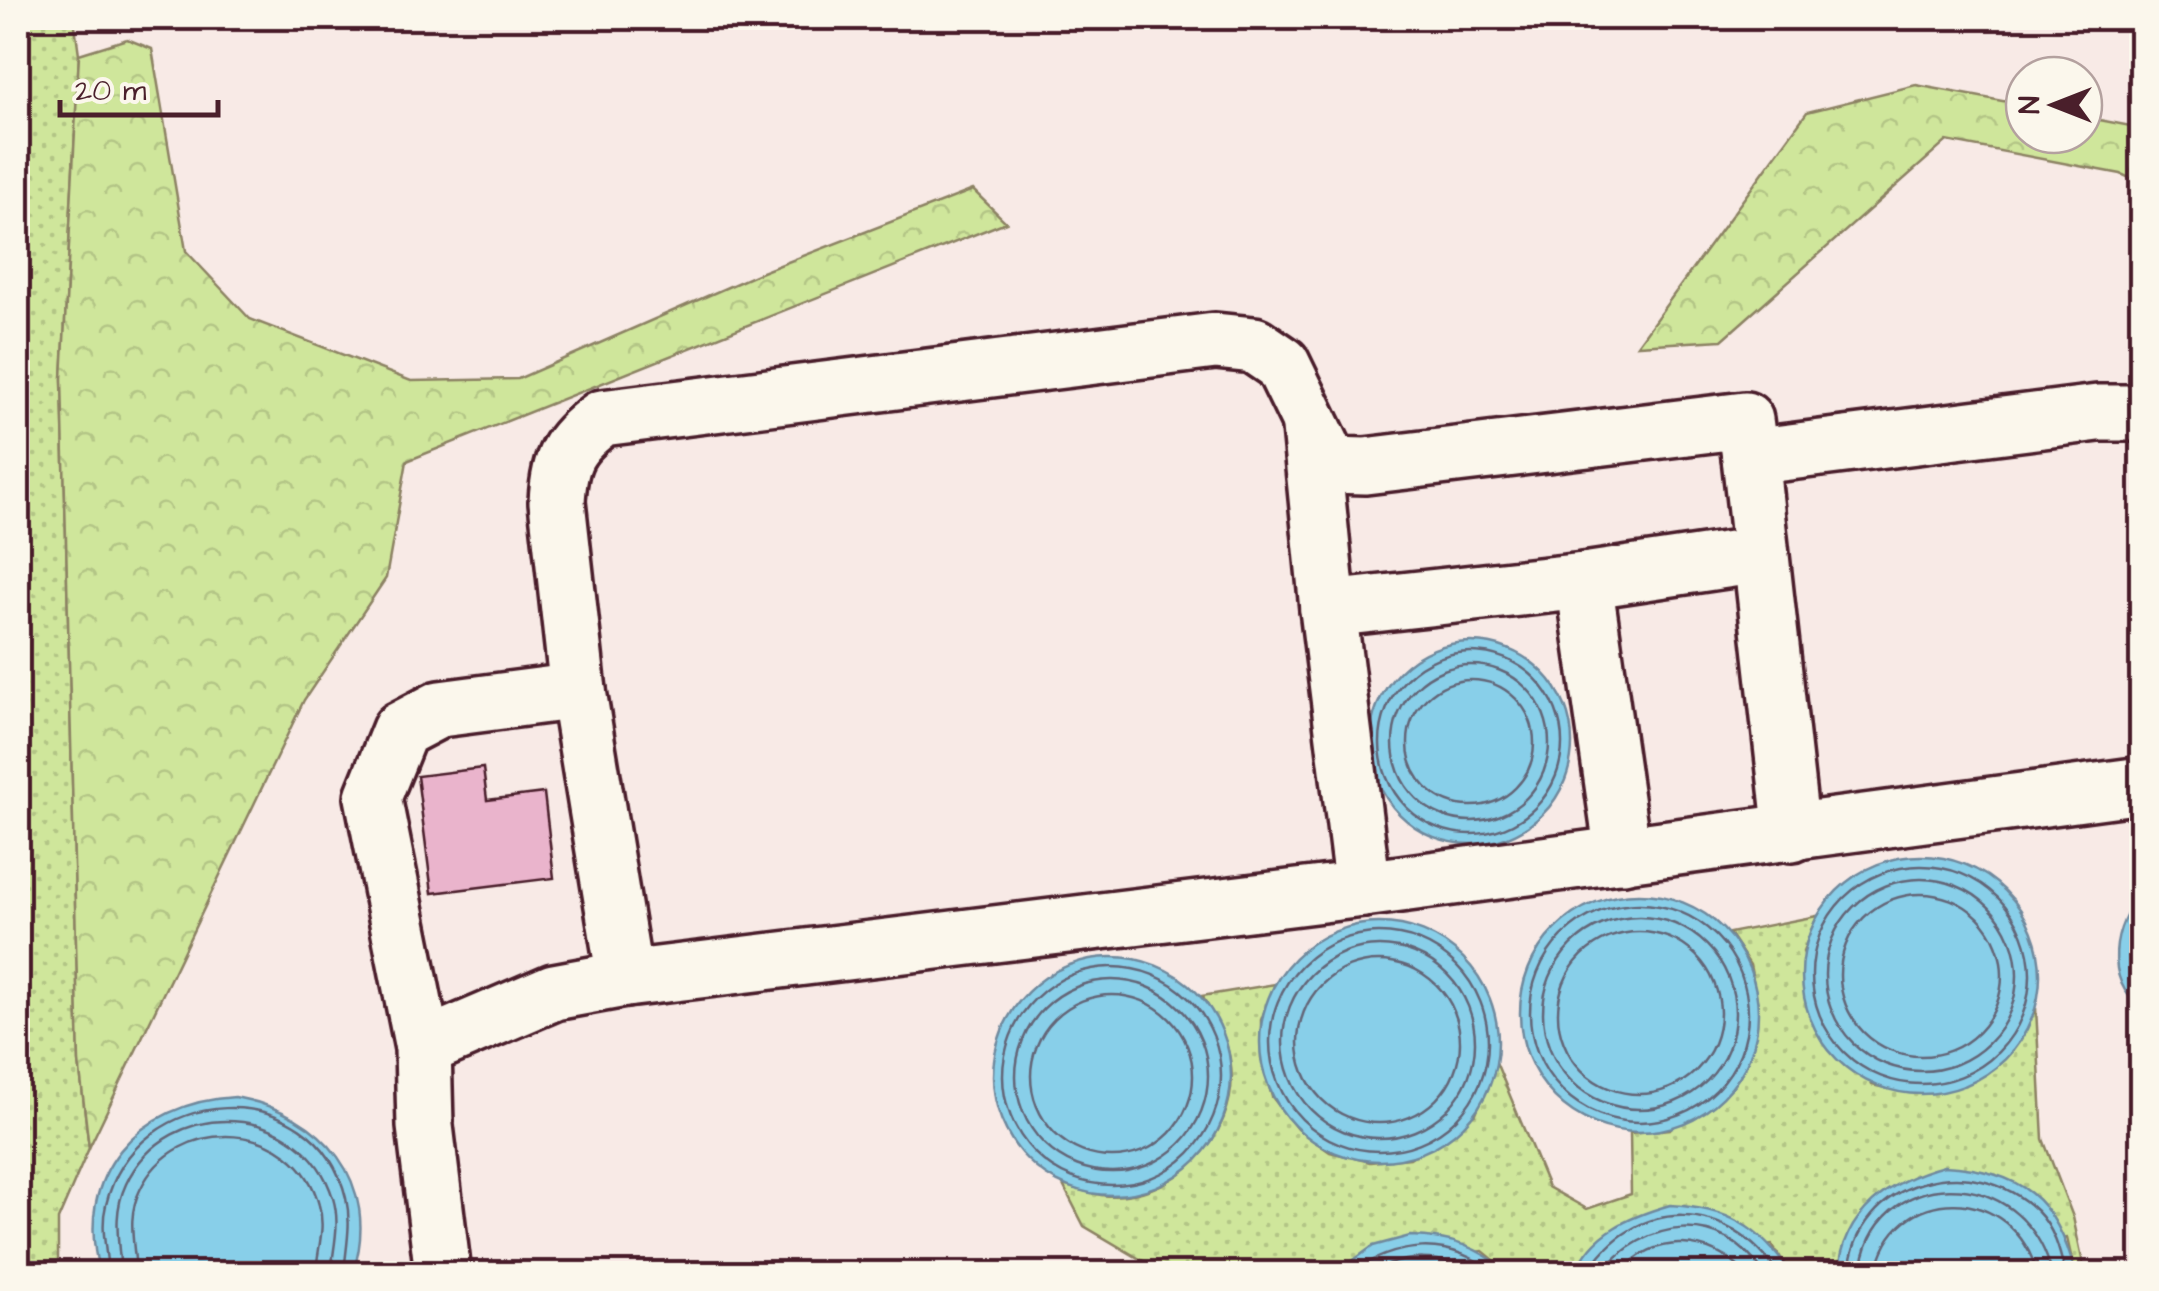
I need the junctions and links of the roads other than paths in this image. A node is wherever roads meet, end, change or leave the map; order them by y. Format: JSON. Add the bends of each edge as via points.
{"nodes":[{"id":1,"x":2142,"y":413,"type":"edge"},
{"id":2,"x":1309,"y":419,"type":"junction"},
{"id":3,"x":1750,"y":457,"type":"junction"},
{"id":4,"x":1759,"y":555,"type":"junction"},
{"id":5,"x":1584,"y":581,"type":"junction"},
{"id":6,"x":1328,"y":609,"type":"junction"},
{"id":7,"x":578,"y":692,"type":"junction"},
{"id":8,"x":2142,"y":784,"type":"edge"},
{"id":9,"x":1792,"y":834,"type":"junction"},
{"id":10,"x":1623,"y":855,"type":"junction"},
{"id":11,"x":1363,"y":890,"type":"junction"},
{"id":12,"x":624,"y":979,"type":"junction"},
{"id":13,"x":423,"y":1048,"type":"junction"},
{"id":14,"x":443,"y":1274,"type":"edge"}],
"edges":[{"from":1,"to":3,"type":"lane","via":[[2098,412]]},
{"from":2,"to":3,"type":"lane","via":[[1331,465],[1745,420]]},
{"from":2,"to":6,"type":"lane"},
{"from":2,"to":7,"type":"lane","via":[[1282,364],[1254,345],[1215,341],[602,418],[574,439],[558,473]]},
{"from":3,"to":4,"type":"lane"},
{"from":4,"to":5,"type":"lane"},
{"from":4,"to":9,"type":"lane"},
{"from":5,"to":6,"type":"lane"},
{"from":5,"to":10,"type":"lane"},
{"from":6,"to":11,"type":"lane"},
{"from":7,"to":12,"type":"lane"},
{"from":7,"to":13,"type":"lane","via":[[440,709],[400,730],[387,753],[372,797]]},
{"from":8,"to":9,"type":"lane"},
{"from":9,"to":10,"type":"lane"},
{"from":10,"to":11,"type":"lane"},
{"from":11,"to":12,"type":"lane"},
{"from":12,"to":13,"type":"lane","via":[[554,992]]},
{"from":13,"to":14,"type":"lane"}]}
